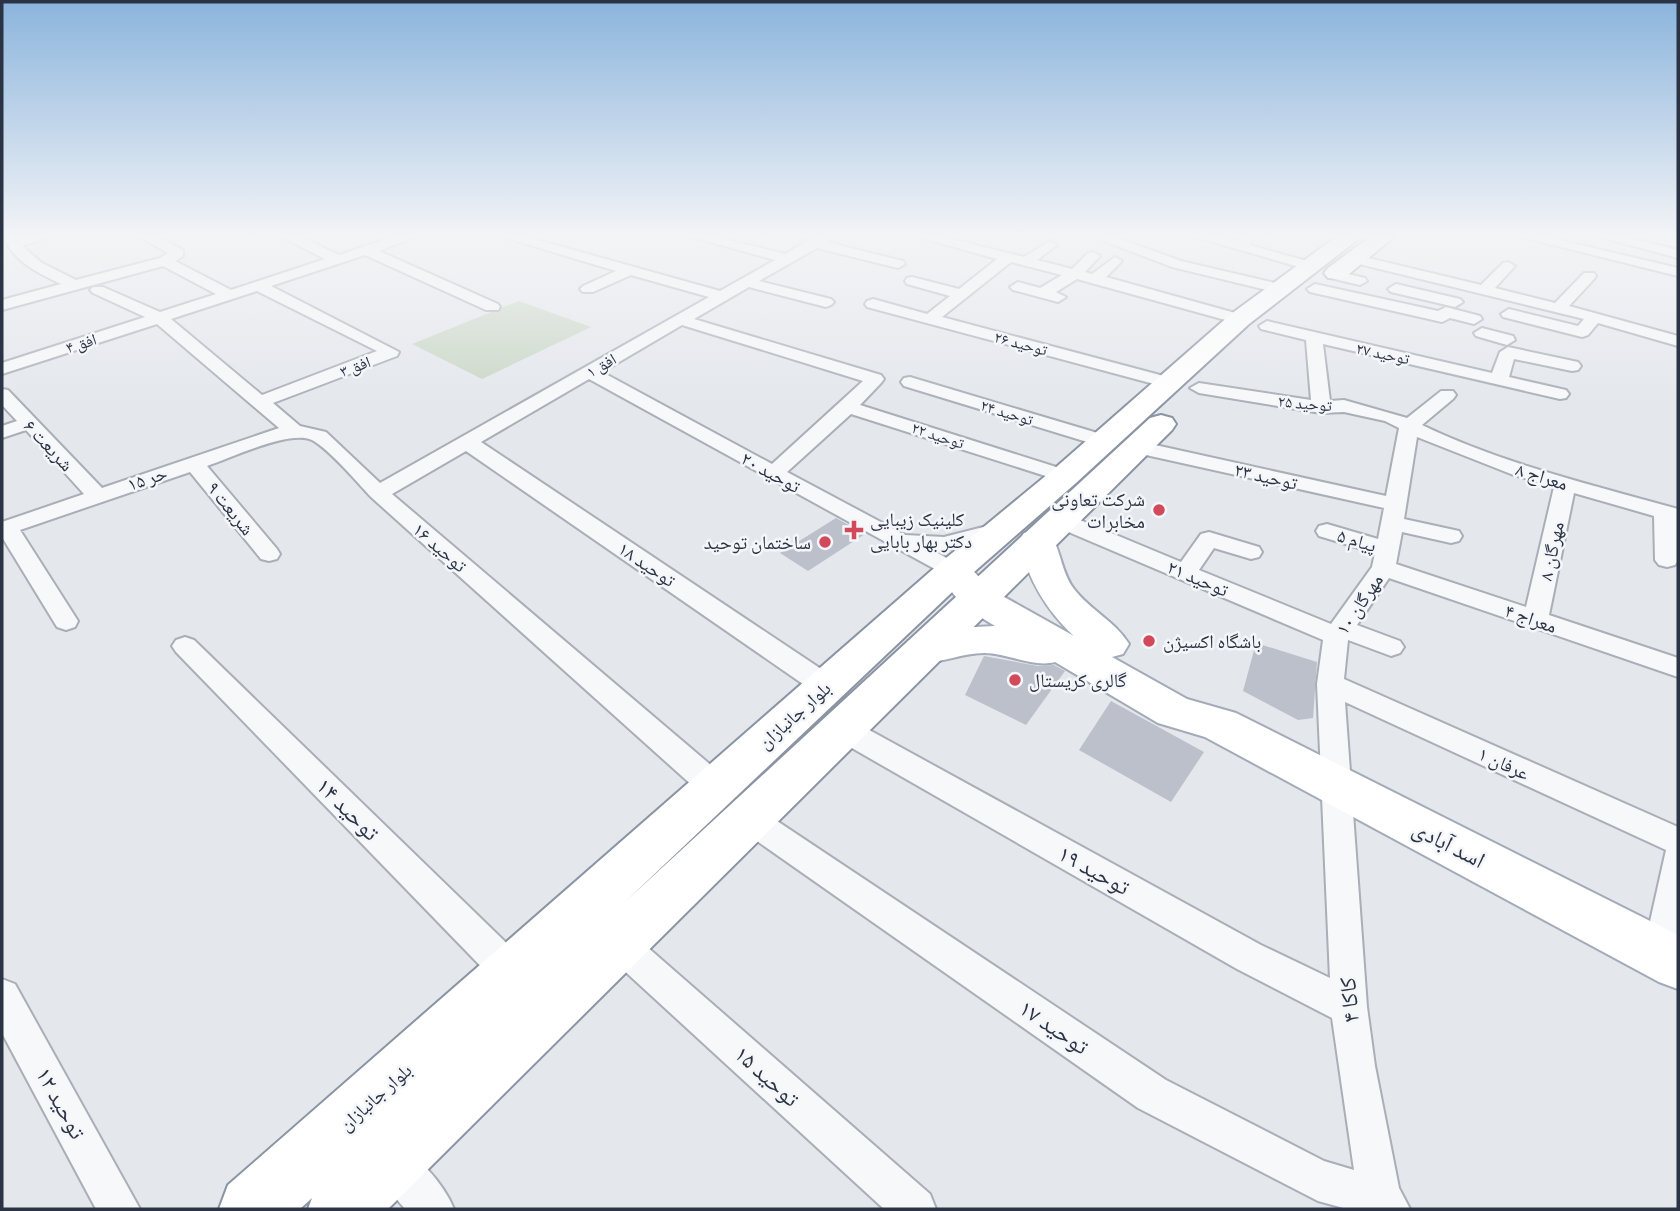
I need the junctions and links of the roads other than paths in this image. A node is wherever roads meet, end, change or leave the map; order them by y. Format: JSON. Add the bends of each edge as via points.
{"nodes":[{"id":1,"x":962,"y":293,"type":"edge"},
{"id":2,"x":43,"y":294,"type":"edge"},
{"id":3,"x":106,"y":294,"type":"edge"},
{"id":4,"x":226,"y":294,"type":"edge"},
{"id":5,"x":234,"y":294,"type":"edge"},
{"id":6,"x":274,"y":294,"type":"edge"},
{"id":7,"x":462,"y":294,"type":"edge"},
{"id":8,"x":714,"y":294,"type":"edge"},
{"id":9,"x":727,"y":294,"type":"edge"},
{"id":10,"x":792,"y":294,"type":"edge"},
{"id":11,"x":1045,"y":294,"type":"edge"},
{"id":12,"x":1299,"y":294,"type":"edge"},
{"id":13,"x":1318,"y":294,"type":"edge"},
{"id":14,"x":1375,"y":294,"type":"edge"},
{"id":15,"x":1405,"y":294,"type":"edge"},
{"id":16,"x":1462,"y":294,"type":"edge"},
{"id":17,"x":1499,"y":294,"type":"edge"},
{"id":18,"x":1573,"y":294,"type":"edge"},
{"id":19,"x":229,"y":295,"type":"junction"},
{"id":20,"x":723,"y":296,"type":"junction"},
{"id":21,"x":1059,"y":298,"type":"dead end"},
{"id":22,"x":826,"y":302,"type":"dead end"},
{"id":23,"x":873,"y":304,"type":"dead end"},
{"id":24,"x":2,"y":305,"type":"edge"},
{"id":25,"x":492,"y":307,"type":"dead end"},
{"id":26,"x":1559,"y":308,"type":"junction"},
{"id":27,"x":1445,"y":313,"type":"junction"},
{"id":28,"x":1509,"y":314,"type":"dead end"},
{"id":29,"x":1402,"y":316,"type":"dead end"},
{"id":30,"x":1594,"y":317,"type":"junction"},
{"id":31,"x":160,"y":318,"type":"junction"},
{"id":32,"x":930,"y":319,"type":"junction"},
{"id":33,"x":681,"y":320,"type":"junction"},
{"id":34,"x":1314,"y":338,"type":"junction"},
{"id":35,"x":1678,"y":341,"type":"edge"},
{"id":36,"x":1509,"y":342,"type":"junction"},
{"id":37,"x":1557,"y":345,"type":"dead end"},
{"id":38,"x":2,"y":349,"type":"edge"},
{"id":39,"x":1545,"y":360,"type":"junction"},
{"id":40,"x":10,"y":366,"type":"edge"},
{"id":41,"x":1572,"y":366,"type":"dead end"},
{"id":42,"x":589,"y":372,"type":"junction"},
{"id":43,"x":1499,"y":379,"type":"junction"},
{"id":44,"x":910,"y":382,"type":"dead end"},
{"id":45,"x":1184,"y":385,"type":"junction"},
{"id":46,"x":2,"y":394,"type":"edge"},
{"id":47,"x":1560,"y":394,"type":"dead end"},
{"id":48,"x":1447,"y":395,"type":"dead end"},
{"id":49,"x":260,"y":402,"type":"junction"},
{"id":50,"x":848,"y":407,"type":"junction"},
{"id":51,"x":1321,"y":407,"type":"junction"},
{"id":52,"x":29,"y":423,"type":"junction"},
{"id":53,"x":1409,"y":426,"type":"junction"},
{"id":54,"x":293,"y":430,"type":"junction"},
{"id":55,"x":2,"y":432,"type":"edge"},
{"id":56,"x":467,"y":442,"type":"junction"},
{"id":57,"x":1120,"y":444,"type":"junction"},
{"id":58,"x":193,"y":462,"type":"junction"},
{"id":59,"x":774,"y":473,"type":"junction"},
{"id":60,"x":1065,"y":476,"type":"junction"},
{"id":61,"x":1565,"y":483,"type":"junction"},
{"id":62,"x":378,"y":493,"type":"junction"},
{"id":63,"x":97,"y":495,"type":"junction"},
{"id":64,"x":1393,"y":513,"type":"junction"},
{"id":65,"x":1672,"y":514,"type":"edge"},
{"id":66,"x":4,"y":528,"type":"edge"},
{"id":67,"x":1033,"y":530,"type":"junction"},
{"id":68,"x":1327,"y":531,"type":"dead end"},
{"id":69,"x":886,"y":535,"type":"junction"},
{"id":70,"x":1451,"y":536,"type":"dead end"},
{"id":71,"x":1251,"y":552,"type":"dead end"},
{"id":72,"x":269,"y":554,"type":"dead end"},
{"id":73,"x":1385,"y":559,"type":"junction"},
{"id":74,"x":1667,"y":560,"type":"dead end"},
{"id":75,"x":1185,"y":573,"type":"junction"},
{"id":76,"x":975,"y":583,"type":"junction"},
{"id":77,"x":1536,"y":619,"type":"junction"},
{"id":78,"x":66,"y":621,"type":"dead end"},
{"id":79,"x":1339,"y":632,"type":"junction"},
{"id":80,"x":185,"y":646,"type":"dead end"},
{"id":81,"x":1391,"y":647,"type":"dead end"},
{"id":82,"x":922,"y":651,"type":"junction"},
{"id":83,"x":1099,"y":653,"type":"junction"},
{"id":84,"x":1678,"y":668,"type":"edge"},
{"id":85,"x":1329,"y":684,"type":"junction"},
{"id":86,"x":827,"y":686,"type":"junction"},
{"id":87,"x":841,"y":728,"type":"junction"},
{"id":88,"x":1334,"y":785,"type":"junction"},
{"id":89,"x":715,"y":787,"type":"junction"},
{"id":90,"x":748,"y":818,"type":"junction"},
{"id":91,"x":1678,"y":841,"type":"edge"},
{"id":92,"x":1678,"y":858,"type":"edge"},
{"id":93,"x":618,"y":943,"type":"junction"},
{"id":94,"x":1669,"y":958,"type":"edge"},
{"id":95,"x":512,"y":973,"type":"junction"},
{"id":96,"x":2,"y":997,"type":"edge"},
{"id":97,"x":1349,"y":1007,"type":"junction"},
{"id":98,"x":391,"y":1161,"type":"junction"},
{"id":99,"x":1385,"y":1203,"type":"edge"},
{"id":100,"x":119,"y":1209,"type":"edge"},
{"id":101,"x":251,"y":1209,"type":"edge"},
{"id":102,"x":341,"y":1209,"type":"edge"},
{"id":103,"x":433,"y":1209,"type":"edge"},
{"id":104,"x":915,"y":1209,"type":"edge"}],
"edges":[{"from":1,"to":32,"type":"street"},
{"from":2,"to":24,"type":"street"},
{"from":3,"to":31,"type":"street","name":"توحید ۱۶"},
{"from":4,"to":19,"type":"street"},
{"from":5,"to":19,"type":"street","name":"افق ۴"},
{"from":6,"to":49,"type":"street","name":"افق ۳","via":[[391,352]]},
{"from":7,"to":25,"type":"street"},
{"from":8,"to":20,"type":"street"},
{"from":9,"to":20,"type":"street","name":"افق ۱"},
{"from":10,"to":22,"type":"street"},
{"from":11,"to":21,"type":"street"},
{"from":12,"to":45,"type":"main road","name":"بلوار جانبازان"},
{"from":13,"to":34,"type":"street","name":"توحید ۲۷"},
{"from":14,"to":27,"type":"street"},
{"from":15,"to":27,"type":"street"},
{"from":16,"to":27,"type":"street"},
{"from":17,"to":26,"type":"street"},
{"from":18,"to":26,"type":"street"},
{"from":19,"to":31,"type":"street","name":"افق ۴"},
{"from":20,"to":33,"type":"street","name":"افق ۱"},
{"from":23,"to":32,"type":"street","name":"توحید ۲۶"},
{"from":26,"to":30,"type":"street"},
{"from":27,"to":29,"type":"street","via":[[1435,325]]},
{"from":27,"to":36,"type":"street"},
{"from":28,"to":30,"type":"street","via":[[1582,332]]},
{"from":30,"to":35,"type":"street"},
{"from":31,"to":40,"type":"street","name":"افق ۴"},
{"from":31,"to":49,"type":"street","name":"توحید ۱۶"},
{"from":32,"to":45,"type":"street","name":"توحید ۲۶"},
{"from":33,"to":42,"type":"street","name":"افق ۱"},
{"from":33,"to":50,"type":"street","via":[[876,379]]},
{"from":34,"to":43,"type":"street","name":"توحید ۲۷"},
{"from":34,"to":51,"type":"street"},
{"from":36,"to":39,"type":"street"},
{"from":36,"to":43,"type":"street"},
{"from":37,"to":39,"type":"street"},
{"from":38,"to":40,"type":"street"},
{"from":39,"to":41,"type":"street"},
{"from":42,"to":56,"type":"street","name":"افق ۱"},
{"from":42,"to":59,"type":"street","name":"توحید ۲۰"},
{"from":43,"to":47,"type":"street","name":"توحید ۲۷"},
{"from":44,"to":57,"type":"street","name":"توحید ۲۴"},
{"from":45,"to":51,"type":"street","name":"توحید ۲۵"},
{"from":45,"to":57,"type":"main road","name":"بلوار جانبازان"},
{"from":46,"to":52,"type":"street","name":"شریعت ۶"},
{"from":48,"to":53,"type":"street"},
{"from":49,"to":54,"type":"street","name":"توحید ۱۶"},
{"from":50,"to":59,"type":"street"},
{"from":50,"to":60,"type":"street","name":"توحید ۲۲"},
{"from":51,"to":53,"type":"street","name":"توحید ۲۵","via":[[1344,406]]},
{"from":52,"to":55,"type":"street"},
{"from":52,"to":63,"type":"street","name":"شریعت ۶"},
{"from":53,"to":61,"type":"street","name":"معراج ۸","via":[[1518,470]]},
{"from":53,"to":64,"type":"street","name":"مهرگان ۱۰"},
{"from":54,"to":58,"type":"street","name":"حر ۱۵"},
{"from":54,"to":62,"type":"street","name":"توحید ۱۶","via":[[319,436]]},
{"from":56,"to":62,"type":"street","name":"افق ۱"},
{"from":56,"to":86,"type":"street","name":"توحید ۱۸"},
{"from":57,"to":60,"type":"main road","name":"بلوار جانبازان"},
{"from":57,"to":64,"type":"street","name":"توحید ۲۳"},
{"from":57,"to":67,"type":"main road","name":"بلوار جانبازان"},
{"from":58,"to":63,"type":"street","name":"حر ۱۵"},
{"from":58,"to":72,"type":"street","name":"شریعت ۹"},
{"from":59,"to":69,"type":"street","name":"توحید ۲۰"},
{"from":60,"to":67,"type":"main road","name":"بلوار جانبازان"},
{"from":61,"to":65,"type":"street","name":"معراج ۸"},
{"from":61,"to":77,"type":"street","name":"مهرگان ۸"},
{"from":62,"to":89,"type":"street","name":"توحید ۱۶"},
{"from":63,"to":66,"type":"street","name":"حر ۱۵"},
{"from":64,"to":70,"type":"street","name":"توحید ۲۳"},
{"from":64,"to":73,"type":"street","name":"مهرگان ۱۰"},
{"from":65,"to":74,"type":"street"},
{"from":66,"to":78,"type":"street"},
{"from":67,"to":69,"type":"street","via":[[956,544],[926,545]]},
{"from":67,"to":75,"type":"street","name":"توحید ۲۱"},
{"from":67,"to":76,"type":"main road","name":"بلوار جانبازان"},
{"from":67,"to":83,"type":"main road","via":[[1053,590]]},
{"from":68,"to":73,"type":"street","name":"پیام ۵"},
{"from":69,"to":76,"type":"street","name":"توحید ۲۰"},
{"from":71,"to":75,"type":"street","via":[[1209,539]]},
{"from":73,"to":77,"type":"street","name":"معراج ۴"},
{"from":73,"to":79,"type":"street","name":"مهرگان ۱۰"},
{"from":75,"to":79,"type":"street","name":"توحید ۲۱"},
{"from":76,"to":82,"type":"main road","name":"بلوار جانبازان"},
{"from":76,"to":83,"type":"main road","name":"اسد آبادی"},
{"from":76,"to":86,"type":"main road","name":"بلوار جانبازان"},
{"from":77,"to":84,"type":"street","name":"معراج ۴"},
{"from":79,"to":81,"type":"street","name":"توحید ۲۱"},
{"from":79,"to":85,"type":"street","name":"مهرگان ۱۰"},
{"from":80,"to":95,"type":"street","name":"توحید ۱۴"},
{"from":82,"to":83,"type":"main road","via":[[954,639],[985,638]]},
{"from":82,"to":87,"type":"main road","name":"بلوار جانبازان"},
{"from":83,"to":88,"type":"main road","name":"اسد آبادی","via":[[1173,711],[1220,725]]},
{"from":85,"to":88,"type":"street","name":"مهرگان ۱۰"},
{"from":85,"to":91,"type":"street","name":"عرفان ۱"},
{"from":86,"to":89,"type":"main road","name":"بلوار جانبازان"},
{"from":87,"to":90,"type":"main road","name":"بلوار جانبازان"},
{"from":87,"to":97,"type":"street","name":"توحید ۱۹","via":[[1248,957]]},
{"from":88,"to":94,"type":"main road","name":"اسد آبادی"},
{"from":88,"to":97,"type":"street","name":"کاکا ۴"},
{"from":89,"to":95,"type":"main road","name":"بلوار جانبازان"},
{"from":90,"to":93,"type":"main road","name":"بلوار جانبازان"},
{"from":90,"to":99,"type":"street","name":"توحید ۱۷","via":[[1152,1094],[1318,1180]]},
{"from":92,"to":94,"type":"street"},
{"from":93,"to":98,"type":"main road","name":"بلوار جانبازان"},
{"from":93,"to":104,"type":"street","name":"توحید ۱۵"},
{"from":95,"to":101,"type":"main road","name":"بلوار جانبازان"},
{"from":96,"to":100,"type":"street","name":"توحید ۱۲"},
{"from":97,"to":99,"type":"street","name":"کاکا ۴","via":[[1356,1066]]},
{"from":98,"to":102,"type":"main road","name":"بلوار جانبازان"},
{"from":98,"to":103,"type":"street"}]}
